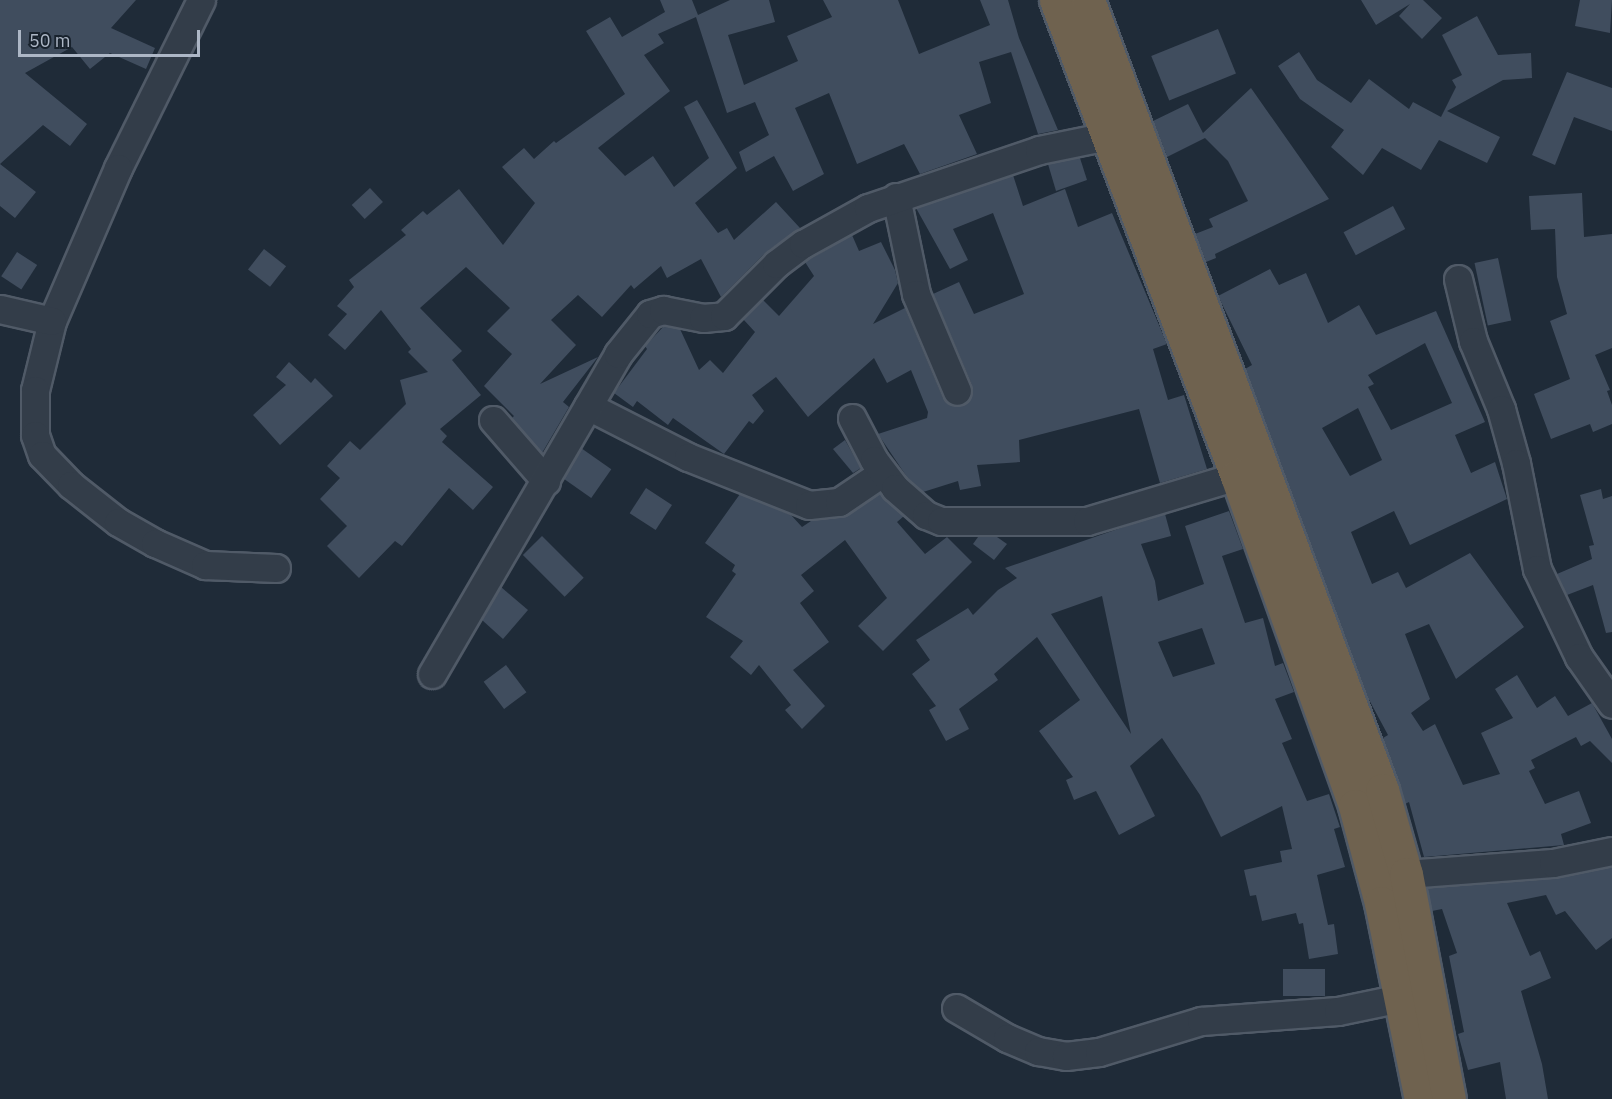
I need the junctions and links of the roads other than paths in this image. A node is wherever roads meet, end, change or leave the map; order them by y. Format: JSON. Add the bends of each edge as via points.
{"nodes":[{"id":1,"x":201,"y":0,"type":"edge"},
{"id":2,"x":1056,"y":0,"type":"edge"},
{"id":3,"x":1088,"y":0,"type":"edge"},
{"id":4,"x":1108,"y":136,"type":"junction"},
{"id":5,"x":896,"y":197,"type":"junction"},
{"id":6,"x":1458,"y":279,"type":"dead end"},
{"id":7,"x":1187,"y":300,"type":"junction"},
{"id":8,"x":0,"y":309,"type":"edge"},
{"id":9,"x":52,"y":321,"type":"junction"},
{"id":10,"x":957,"y":391,"type":"dead end"},
{"id":11,"x":588,"y":406,"type":"junction"},
{"id":12,"x":852,"y":418,"type":"dead end"},
{"id":13,"x":493,"y":420,"type":"dead end"},
{"id":14,"x":882,"y":473,"type":"junction"},
{"id":15,"x":1237,"y":476,"type":"junction"},
{"id":16,"x":546,"y":481,"type":"junction"},
{"id":17,"x":276,"y":568,"type":"dead end"},
{"id":18,"x":432,"y":674,"type":"dead end"},
{"id":19,"x":1612,"y":704,"type":"edge"},
{"id":20,"x":1612,"y":851,"type":"edge"},
{"id":21,"x":1406,"y":874,"type":"junction"},
{"id":22,"x":1401,"y":998,"type":"junction"},
{"id":23,"x":956,"y":1008,"type":"dead end"},
{"id":24,"x":1421,"y":1099,"type":"edge"},
{"id":25,"x":1449,"y":1099,"type":"edge"}],
"edges":[{"from":1,"to":9,"type":"street","via":[[117,168]]},
{"from":2,"to":4,"type":"highway"},
{"from":3,"to":7,"type":"highway"},
{"from":4,"to":5,"type":"street","via":[[1040,150]]},
{"from":4,"to":7,"type":"highway"},
{"from":5,"to":10,"type":"street","via":[[916,294]]},
{"from":5,"to":11,"type":"street","via":[[803,244],[776,264],[724,316],[703,318],[663,309],[650,314],[618,354]]},
{"from":6,"to":19,"type":"street","via":[[1473,341],[1501,409],[1516,463],[1537,569],[1579,657]]},
{"from":7,"to":15,"type":"highway"},
{"from":7,"to":21,"type":"highway","via":[[1382,790]]},
{"from":8,"to":9,"type":"street"},
{"from":9,"to":17,"type":"street","via":[[35,390],[35,435],[42,455],[118,522],[155,543],[205,565]]},
{"from":11,"to":14,"type":"street","via":[[688,458],[809,505],[839,502]]},
{"from":11,"to":16,"type":"street"},
{"from":12,"to":14,"type":"street"},
{"from":13,"to":16,"type":"street"},
{"from":14,"to":15,"type":"street","via":[[926,515],[958,523],[1087,521]]},
{"from":15,"to":22,"type":"highway","via":[[1368,848]]},
{"from":16,"to":18,"type":"street"},
{"from":20,"to":21,"type":"street","via":[[1553,863]]},
{"from":21,"to":25,"type":"highway"},
{"from":22,"to":23,"type":"street","via":[[1338,1011],[1202,1021],[1099,1052],[1066,1056],[1038,1051],[1007,1038]]},
{"from":22,"to":24,"type":"highway"}]}
